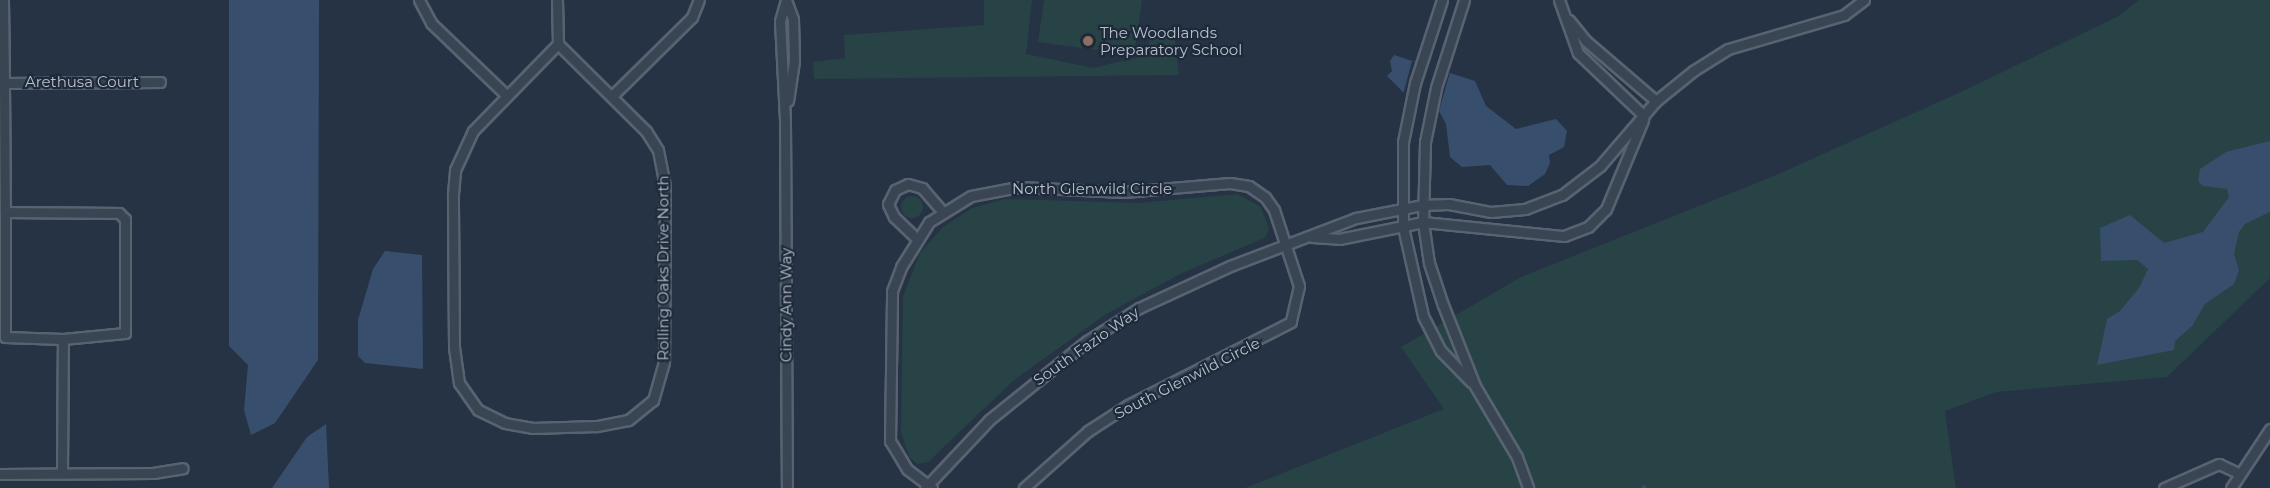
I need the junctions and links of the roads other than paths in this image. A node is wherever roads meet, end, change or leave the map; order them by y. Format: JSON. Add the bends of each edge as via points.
{"nodes":[{"id":1,"x":3,"y":0,"type":"edge"},
{"id":2,"x":419,"y":0,"type":"edge"},
{"id":3,"x":557,"y":0,"type":"edge"},
{"id":4,"x":699,"y":0,"type":"edge"},
{"id":5,"x":1442,"y":0,"type":"edge"},
{"id":6,"x":1464,"y":0,"type":"edge"},
{"id":7,"x":1559,"y":0,"type":"edge"},
{"id":8,"x":1864,"y":0,"type":"edge"},
{"id":9,"x":1563,"y":13,"type":"junction"},
{"id":10,"x":558,"y":45,"type":"junction"},
{"id":11,"x":160,"y":82,"type":"dead end"},
{"id":12,"x":4,"y":83,"type":"junction"},
{"id":13,"x":506,"y":96,"type":"junction"},
{"id":14,"x":612,"y":96,"type":"junction"},
{"id":15,"x":1656,"y":101,"type":"junction"},
{"id":16,"x":1644,"y":116,"type":"junction"},
{"id":17,"x":785,"y":121,"type":"junction"},
{"id":18,"x":1422,"y":205,"type":"junction"},
{"id":19,"x":1402,"y":208,"type":"junction"},
{"id":20,"x":942,"y":211,"type":"junction"},
{"id":21,"x":4,"y":212,"type":"junction"},
{"id":22,"x":1423,"y":222,"type":"junction"},
{"id":23,"x":1403,"y":227,"type":"junction"},
{"id":24,"x":1312,"y":237,"type":"junction"},
{"id":25,"x":916,"y":238,"type":"junction"},
{"id":26,"x":1286,"y":245,"type":"junction"},
{"id":27,"x":63,"y":339,"type":"junction"},
{"id":28,"x":1475,"y":386,"type":"junction"},
{"id":29,"x":2270,"y":429,"type":"edge"},
{"id":30,"x":183,"y":468,"type":"dead end"},
{"id":31,"x":62,"y":472,"type":"junction"},
{"id":32,"x":0,"y":474,"type":"edge"},
{"id":33,"x":2240,"y":474,"type":"junction"},
{"id":34,"x":928,"y":487,"type":"edge"},
{"id":35,"x":787,"y":488,"type":"edge"},
{"id":36,"x":1024,"y":488,"type":"edge"},
{"id":37,"x":1528,"y":488,"type":"edge"},
{"id":38,"x":2164,"y":488,"type":"edge"},
{"id":39,"x":2231,"y":488,"type":"edge"}],
"edges":[{"from":1,"to":12,"type":"street"},
{"from":2,"to":13,"type":"street","via":[[431,23]]},
{"from":3,"to":10,"type":"street"},
{"from":4,"to":14,"type":"street","via":[[692,17]]},
{"from":5,"to":19,"type":"street","via":[[1409,105],[1403,142]]},
{"from":6,"to":18,"type":"street","via":[[1430,113]]},
{"from":7,"to":9,"type":"street"},
{"from":8,"to":15,"type":"street","name":"South Fazio Way","via":[[1844,15],[1728,49]]},
{"from":9,"to":15,"type":"street","via":[[1586,41]]},
{"from":9,"to":16,"type":"street","via":[[1578,53]]},
{"from":10,"to":13,"type":"street","name":"Rolling Oaks Drive North"},
{"from":10,"to":14,"type":"street","name":"Rolling Oaks Drive North"},
{"from":11,"to":12,"type":"street","name":"Arethusa Court"},
{"from":12,"to":21,"type":"street"},
{"from":13,"to":14,"type":"street","name":"Rolling Oaks Drive North","via":[[472,131],[455,170],[456,366],[467,398],[492,418],[520,426],[567,427],[614,423],[641,412],[660,386],[664,362],[663,167],[646,131]]},
{"from":15,"to":16,"type":"street","name":"South Fazio Way"},
{"from":16,"to":18,"type":"street","name":"South Fazio Way","via":[[1600,166],[1562,195],[1526,209],[1491,212],[1449,204]]},
{"from":16,"to":22,"type":"street","via":[[1619,186],[1606,209],[1588,227],[1564,236],[1528,236]]},
{"from":17,"to":17,"type":"street","name":"Cindy Ann Way","via":[[794,61],[793,19],[786,0],[780,21]]},
{"from":17,"to":35,"type":"street","name":"Cindy Ann Way"},
{"from":18,"to":19,"type":"street","name":"South Fazio Way"},
{"from":18,"to":22,"type":"street"},
{"from":19,"to":23,"type":"street"},
{"from":19,"to":24,"type":"street","name":"South Fazio Way","via":[[1332,225]]},
{"from":20,"to":25,"type":"street"},
{"from":20,"to":25,"type":"street","via":[[921,188],[908,184],[895,190],[888,204],[894,217]]},
{"from":20,"to":26,"type":"street","name":"North Glenwild Circle","via":[[971,196],[1018,187],[1124,192],[1230,183],[1249,186],[1265,197],[1274,210]]},
{"from":21,"to":27,"type":"street","via":[[5,336]]},
{"from":21,"to":27,"type":"street","via":[[119,213],[125,219],[125,333]]},
{"from":22,"to":23,"type":"street","name":"South Fazio Way"},
{"from":22,"to":28,"type":"street","via":[[1429,262]]},
{"from":23,"to":24,"type":"street","name":"South Fazio Way","via":[[1340,239]]},
{"from":23,"to":28,"type":"street","via":[[1423,316],[1442,351]]},
{"from":24,"to":26,"type":"street","name":"South Fazio Way"},
{"from":25,"to":34,"type":"street","via":[[901,267],[891,303],[890,441],[902,464]]},
{"from":26,"to":34,"type":"street","name":"South Fazio Way","via":[[1183,286],[1087,341],[988,420]]},
{"from":26,"to":36,"type":"street","name":"South Glenwild Circle","via":[[1299,286],[1291,322],[1128,405],[1088,431]]},
{"from":27,"to":31,"type":"street"},
{"from":28,"to":37,"type":"street","via":[[1517,457]]},
{"from":29,"to":33,"type":"street"},
{"from":30,"to":31,"type":"street","via":[[153,474]]},
{"from":31,"to":32,"type":"street"},
{"from":33,"to":38,"type":"street","via":[[2219,464]]},
{"from":33,"to":39,"type":"street"}]}
